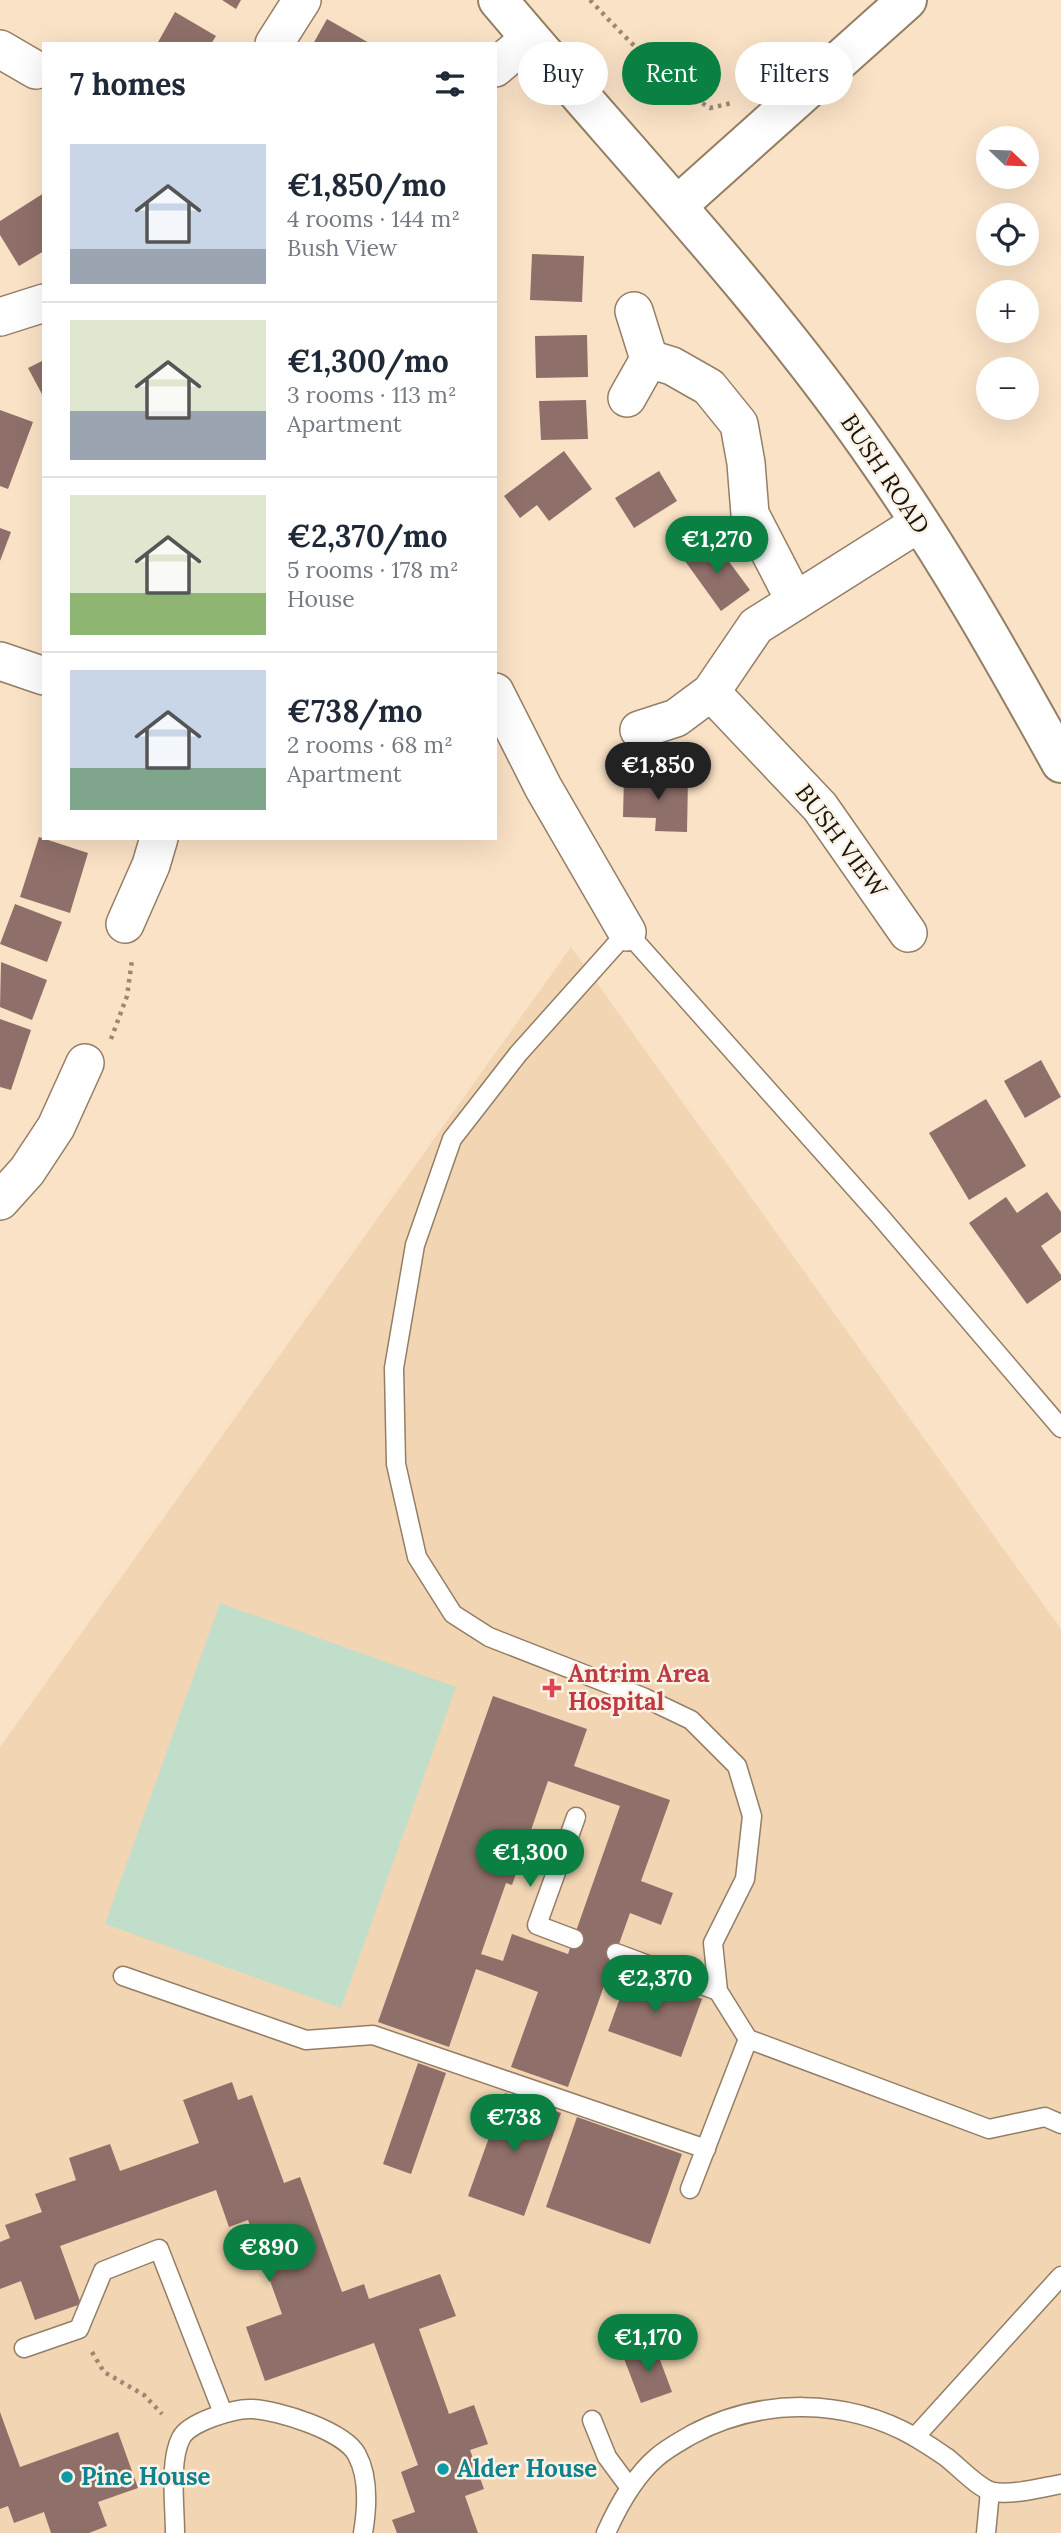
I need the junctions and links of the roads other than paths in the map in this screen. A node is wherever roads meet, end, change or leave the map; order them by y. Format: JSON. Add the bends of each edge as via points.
{"nodes":[{"id":1,"x":302,"y":0,"type":"edge"},
{"id":2,"x":498,"y":0,"type":"edge"},
{"id":3,"x":908,"y":0,"type":"edge"},
{"id":4,"x":530,"y":38,"type":"junction"},
{"id":5,"x":275,"y":42,"type":"edge"},
{"id":6,"x":0,"y":49,"type":"edge"},
{"id":7,"x":497,"y":66,"type":"edge"},
{"id":8,"x":36,"y":70,"type":"dead end"},
{"id":9,"x":678,"y":205,"type":"junction"},
{"id":10,"x":42,"y":304,"type":"edge"},
{"id":11,"x":634,"y":311,"type":"dead end"},
{"id":12,"x":0,"y":317,"type":"edge"},
{"id":13,"x":649,"y":359,"type":"junction"},
{"id":14,"x":627,"y":398,"type":"dead end"},
{"id":15,"x":919,"y":523,"type":"junction"},
{"id":16,"x":796,"y":601,"type":"junction"},
{"id":17,"x":0,"y":661,"type":"edge"},
{"id":18,"x":42,"y":675,"type":"edge"},
{"id":19,"x":711,"y":692,"type":"junction"},
{"id":20,"x":497,"y":696,"type":"edge"},
{"id":21,"x":639,"y":730,"type":"dead end"},
{"id":22,"x":1061,"y":763,"type":"edge"},
{"id":23,"x":158,"y":840,"type":"edge"},
{"id":24,"x":125,"y":924,"type":"road end"},
{"id":25,"x":627,"y":932,"type":"junction"},
{"id":26,"x":908,"y":933,"type":"dead end"},
{"id":27,"x":85,"y":1063,"type":"road end"},
{"id":28,"x":0,"y":1201,"type":"edge"},
{"id":29,"x":1061,"y":1428,"type":"edge"},
{"id":30,"x":576,"y":1817,"type":"dead end"},
{"id":31,"x":574,"y":1939,"type":"dead end"},
{"id":32,"x":615,"y":1954,"type":"dead end"},
{"id":33,"x":123,"y":1976,"type":"dead end"},
{"id":34,"x":718,"y":1991,"type":"junction"},
{"id":35,"x":748,"y":2039,"type":"junction"},
{"id":36,"x":1061,"y":2124,"type":"edge"},
{"id":37,"x":706,"y":2149,"type":"junction"},
{"id":38,"x":690,"y":2189,"type":"dead end"},
{"id":39,"x":1061,"y":2276,"type":"edge"},
{"id":40,"x":24,"y":2348,"type":"dead end"},
{"id":41,"x":223,"y":2413,"type":"junction"},
{"id":42,"x":592,"y":2420,"type":"dead end"},
{"id":43,"x":915,"y":2437,"type":"junction"},
{"id":44,"x":1061,"y":2484,"type":"edge"},
{"id":45,"x":630,"y":2488,"type":"junction"},
{"id":46,"x":990,"y":2491,"type":"junction"},
{"id":47,"x":175,"y":2533,"type":"edge"},
{"id":48,"x":363,"y":2533,"type":"edge"},
{"id":49,"x":606,"y":2533,"type":"edge"},
{"id":50,"x":986,"y":2533,"type":"edge"}],
"edges":[{"from":1,"to":5,"type":"street"},
{"from":2,"to":4,"type":"main road","name":"BUSH ROAD"},
{"from":3,"to":9,"type":"main road"},
{"from":4,"to":7,"type":"street"},
{"from":4,"to":9,"type":"main road","name":"BUSH ROAD"},
{"from":6,"to":8,"type":"street"},
{"from":9,"to":15,"type":"main road","name":"BUSH ROAD","via":[[817,376]]},
{"from":10,"to":12,"type":"street"},
{"from":11,"to":13,"type":"street"},
{"from":13,"to":14,"type":"street"},
{"from":13,"to":16,"type":"street","via":[[709,387],[739,424],[750,514]]},
{"from":15,"to":16,"type":"street"},
{"from":15,"to":22,"type":"main road","name":"BUSH ROAD"},
{"from":16,"to":19,"type":"street","via":[[756,626]]},
{"from":17,"to":18,"type":"street"},
{"from":19,"to":21,"type":"street","via":[[676,718]]},
{"from":19,"to":26,"type":"street","name":"BUSH VIEW","via":[[820,807]]},
{"from":20,"to":25,"type":"street","via":[[543,787]]},
{"from":23,"to":24,"type":"street"},
{"from":25,"to":29,"type":"lane"},
{"from":25,"to":34,"type":"lane","via":[[518,1054],[452,1139],[415,1245],[394,1368],[396,1464],[417,1557],[453,1614],[489,1637],[691,1720],[737,1766],[752,1816],[745,1879],[713,1943]]},
{"from":27,"to":28,"type":"street","via":[[56,1127]]},
{"from":30,"to":31,"type":"lane","via":[[537,1925]]},
{"from":32,"to":34,"type":"lane"},
{"from":33,"to":37,"type":"lane","via":[[306,2040],[373,2035]]},
{"from":34,"to":35,"type":"lane"},
{"from":35,"to":36,"type":"lane","via":[[989,2129],[1045,2117]]},
{"from":35,"to":37,"type":"lane"},
{"from":37,"to":38,"type":"lane"},
{"from":39,"to":43,"type":"lane"},
{"from":40,"to":41,"type":"lane","via":[[79,2329],[103,2271],[159,2249]]},
{"from":41,"to":47,"type":"lane","via":[[181,2436],[174,2459]]},
{"from":41,"to":48,"type":"lane","via":[[251,2408],[323,2429],[345,2441],[357,2454],[365,2478]]},
{"from":42,"to":45,"type":"lane","via":[[607,2457]]},
{"from":43,"to":45,"type":"lane","via":[[838,2409],[793,2406],[747,2412],[679,2442],[656,2458]]},
{"from":43,"to":46,"type":"lane"},
{"from":44,"to":46,"type":"lane"},
{"from":45,"to":49,"type":"lane"},
{"from":46,"to":50,"type":"lane"}]}
